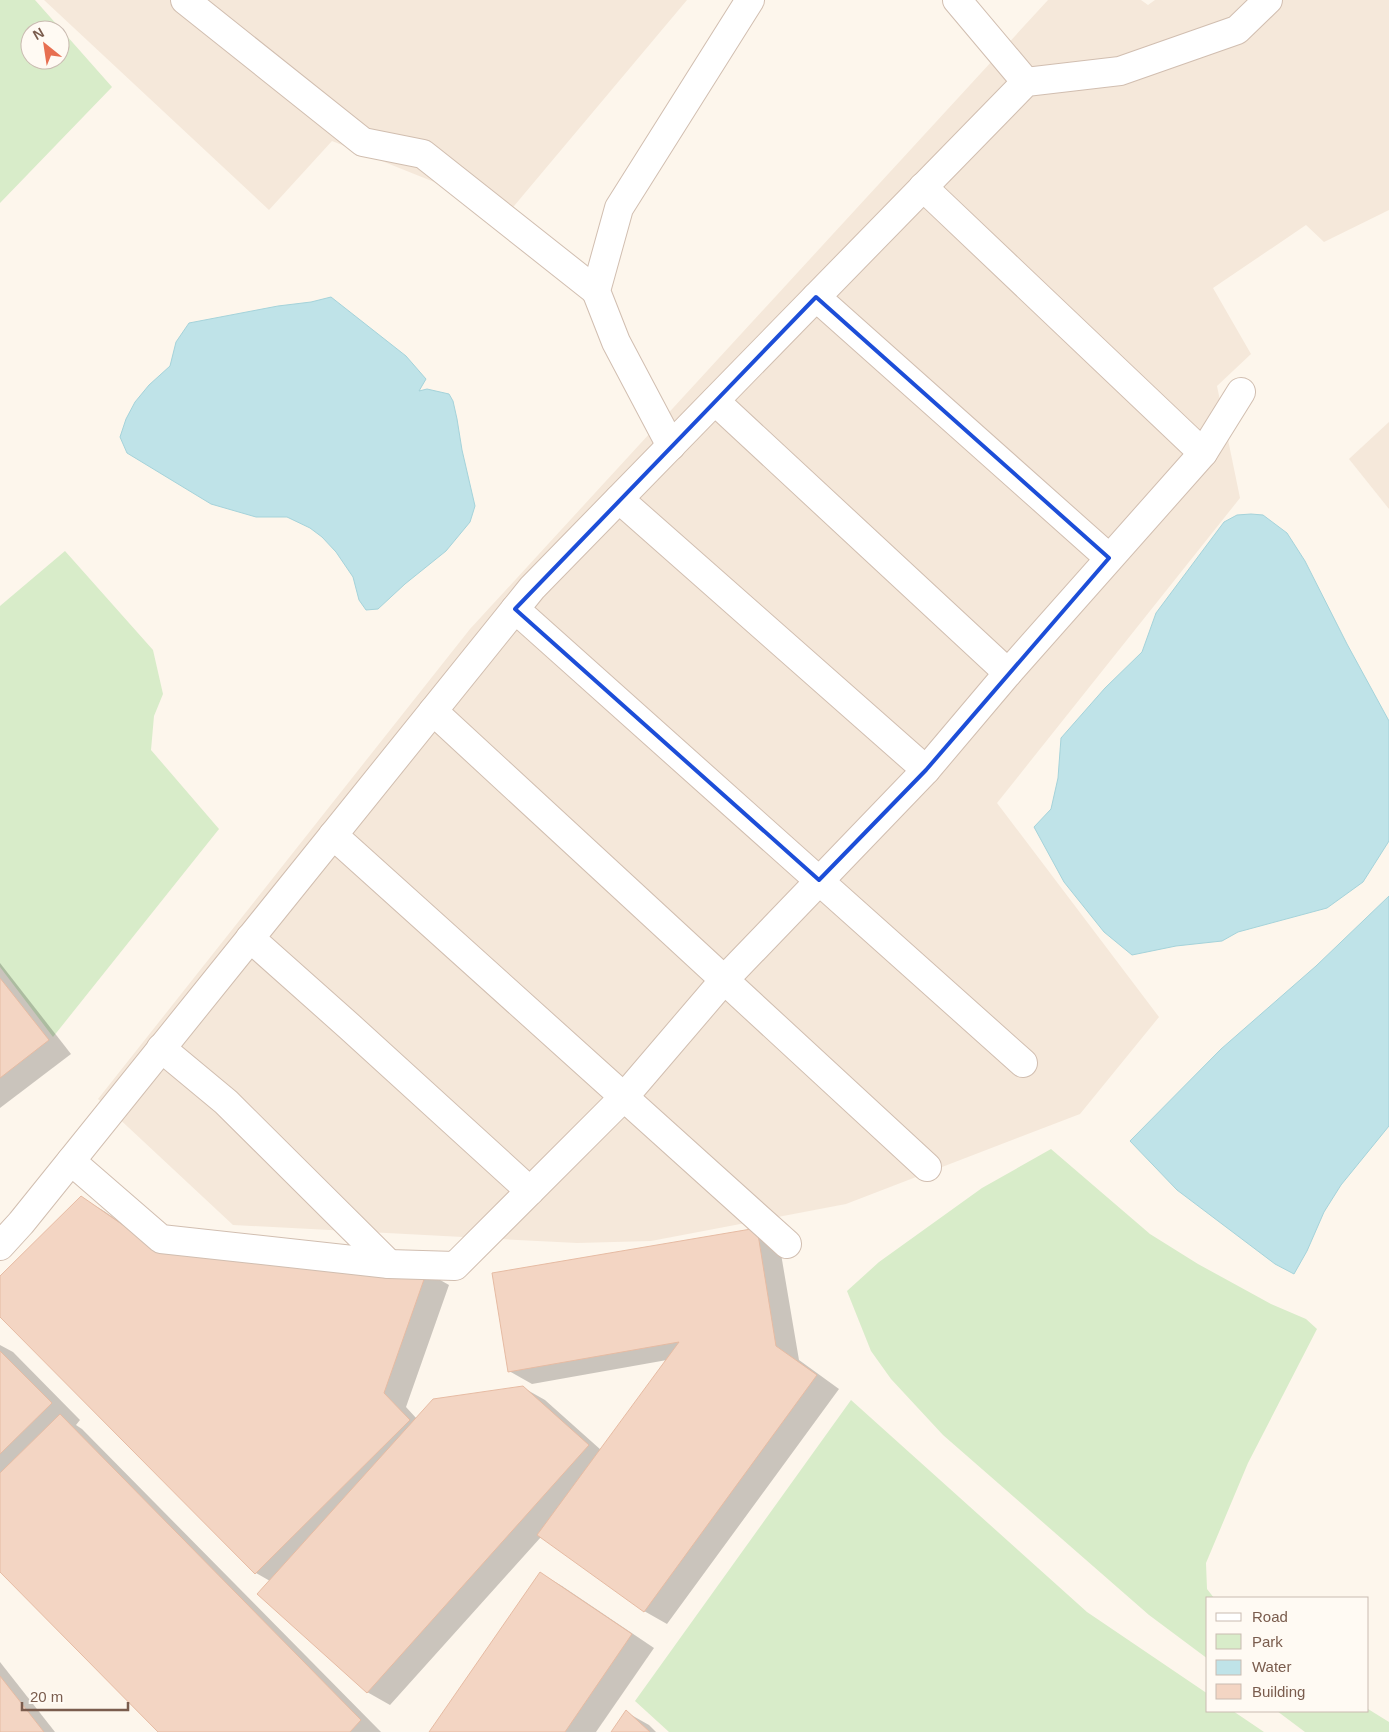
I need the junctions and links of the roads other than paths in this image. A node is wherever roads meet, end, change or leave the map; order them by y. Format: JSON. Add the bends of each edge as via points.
{"nodes":[{"id":1,"x":185,"y":0,"type":"edge"},
{"id":2,"x":750,"y":0,"type":"edge"},
{"id":3,"x":957,"y":0,"type":"edge"},
{"id":4,"x":1268,"y":0,"type":"edge"},
{"id":5,"x":1026,"y":82,"type":"junction"},
{"id":6,"x":923,"y":187,"type":"junction"},
{"id":7,"x":596,"y":290,"type":"junction"},
{"id":8,"x":816,"y":297,"type":"junction"},
{"id":9,"x":1241,"y":392,"type":"dead end"},
{"id":10,"x":715,"y":401,"type":"junction"},
{"id":11,"x":670,"y":446,"type":"junction"},
{"id":12,"x":1203,"y":453,"type":"junction"},
{"id":13,"x":619,"y":500,"type":"junction"},
{"id":14,"x":1109,"y":558,"type":"junction"},
{"id":15,"x":516,"y":608,"type":"junction"},
{"id":16,"x":1008,"y":673,"type":"junction"},
{"id":17,"x":433,"y":711,"type":"junction"},
{"id":18,"x":926,"y":770,"type":"junction"},
{"id":19,"x":333,"y":835,"type":"junction"},
{"id":20,"x":819,"y":880,"type":"junction"},
{"id":21,"x":250,"y":938,"type":"junction"},
{"id":22,"x":724,"y":980,"type":"junction"},
{"id":23,"x":162,"y":1048,"type":"junction"},
{"id":24,"x":1023,"y":1063,"type":"dead end"},
{"id":25,"x":624,"y":1097,"type":"junction"},
{"id":26,"x":71,"y":1161,"type":"junction"},
{"id":27,"x":927,"y":1167,"type":"dead end"},
{"id":28,"x":530,"y":1191,"type":"junction"},
{"id":29,"x":787,"y":1244,"type":"dead end"},
{"id":30,"x":0,"y":1246,"type":"edge"},
{"id":31,"x":389,"y":1264,"type":"junction"}],
"edges":[{"from":1,"to":7,"type":"street","via":[[362,142],[423,154]]},
{"from":2,"to":7,"type":"street","via":[[619,208]]},
{"from":3,"to":5,"type":"street"},
{"from":4,"to":5,"type":"street","via":[[1237,30],[1120,72]]},
{"from":5,"to":6,"type":"street"},
{"from":6,"to":8,"type":"street"},
{"from":6,"to":12,"type":"street"},
{"from":7,"to":11,"type":"street","via":[[616,342]]},
{"from":8,"to":10,"type":"street"},
{"from":8,"to":14,"type":"street"},
{"from":9,"to":12,"type":"street"},
{"from":10,"to":11,"type":"street"},
{"from":10,"to":16,"type":"street"},
{"from":11,"to":13,"type":"street"},
{"from":12,"to":14,"type":"street"},
{"from":13,"to":15,"type":"street"},
{"from":13,"to":18,"type":"street"},
{"from":14,"to":16,"type":"street"},
{"from":15,"to":17,"type":"street"},
{"from":15,"to":20,"type":"street"},
{"from":16,"to":18,"type":"street"},
{"from":17,"to":19,"type":"street"},
{"from":17,"to":22,"type":"street"},
{"from":18,"to":20,"type":"street"},
{"from":19,"to":21,"type":"street"},
{"from":19,"to":25,"type":"street"},
{"from":20,"to":22,"type":"street"},
{"from":20,"to":24,"type":"street"},
{"from":21,"to":23,"type":"street"},
{"from":21,"to":28,"type":"street"},
{"from":22,"to":25,"type":"street"},
{"from":22,"to":27,"type":"street"},
{"from":23,"to":26,"type":"street"},
{"from":23,"to":31,"type":"street","via":[[226,1102]]},
{"from":25,"to":28,"type":"street"},
{"from":25,"to":29,"type":"street"},
{"from":26,"to":30,"type":"street"},
{"from":26,"to":31,"type":"street","via":[[160,1239]]},
{"from":28,"to":31,"type":"street","via":[[455,1266]]}]}
